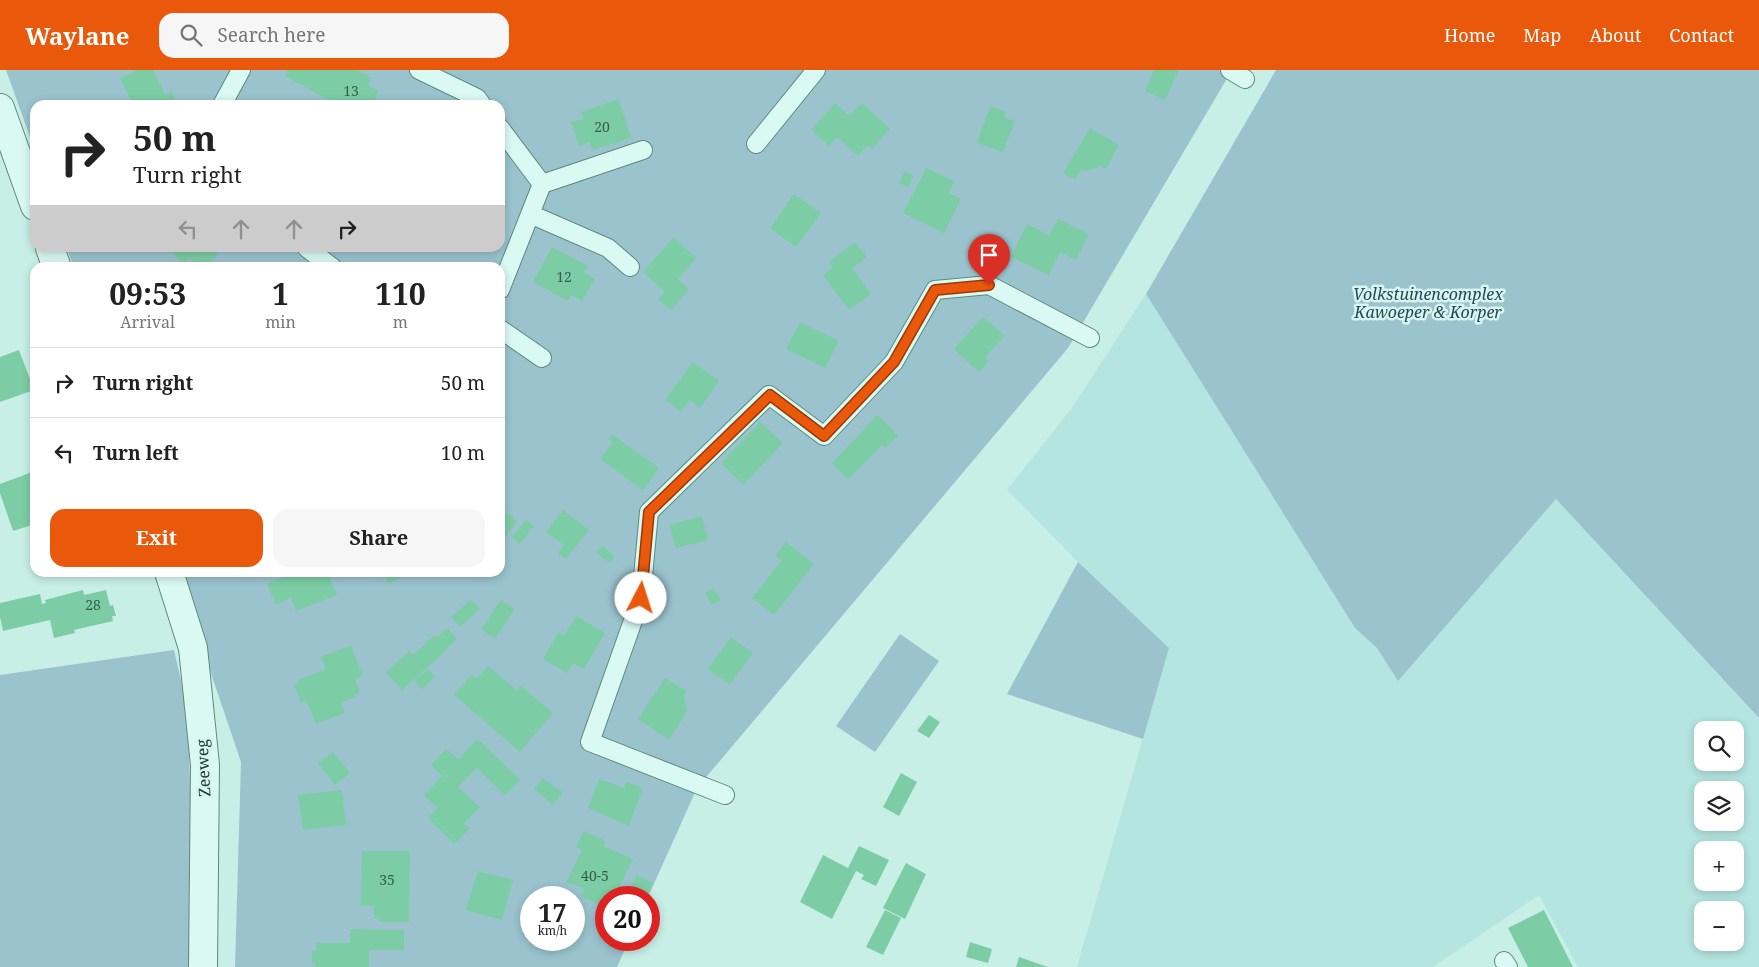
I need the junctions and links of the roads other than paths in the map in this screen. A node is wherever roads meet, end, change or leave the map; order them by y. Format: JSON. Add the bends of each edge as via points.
{"nodes":[{"id":1,"x":241,"y":70,"type":"edge"},
{"id":2,"x":419,"y":70,"type":"edge"},
{"id":3,"x":816,"y":70,"type":"edge"},
{"id":4,"x":225,"y":100,"type":"edge"},
{"id":5,"x":478,"y":100,"type":"edge"},
{"id":6,"x":0,"y":108,"type":"edge"},
{"id":7,"x":505,"y":135,"type":"edge"},
{"id":8,"x":756,"y":144,"type":"dead end"},
{"id":9,"x":643,"y":150,"type":"dead end"},
{"id":10,"x":542,"y":184,"type":"junction"},
{"id":11,"x":30,"y":192,"type":"edge"},
{"id":12,"x":530,"y":214,"type":"junction"},
{"id":13,"x":313,"y":252,"type":"edge"},
{"id":14,"x":326,"y":262,"type":"edge"},
{"id":15,"x":630,"y":267,"type":"dead end"},
{"id":16,"x":505,"y":277,"type":"edge"},
{"id":17,"x":505,"y":332,"type":"edge"},
{"id":18,"x":1090,"y":338,"type":"dead end"},
{"id":19,"x":542,"y":358,"type":"dead end"},
{"id":20,"x":172,"y":577,"type":"edge"},
{"id":21,"x":725,"y":795,"type":"dead end"},
{"id":22,"x":203,"y":967,"type":"edge"}],
"edges":[{"from":1,"to":4,"type":"lane"},
{"from":2,"to":5,"type":"lane"},
{"from":3,"to":8,"type":"lane"},
{"from":6,"to":11,"type":"street"},
{"from":7,"to":10,"type":"lane"},
{"from":9,"to":10,"type":"lane"},
{"from":10,"to":12,"type":"lane"},
{"from":12,"to":15,"type":"lane","via":[[608,248]]},
{"from":12,"to":16,"type":"lane"},
{"from":13,"to":14,"type":"lane"},
{"from":17,"to":19,"type":"lane"},
{"from":18,"to":21,"type":"lane","via":[[989,285],[935,290],[894,362],[824,436],[770,395],[649,512],[641,598],[590,742]]},
{"from":20,"to":22,"type":"street","name":"Zeeweg","via":[[193,648],[205,765]]}]}
